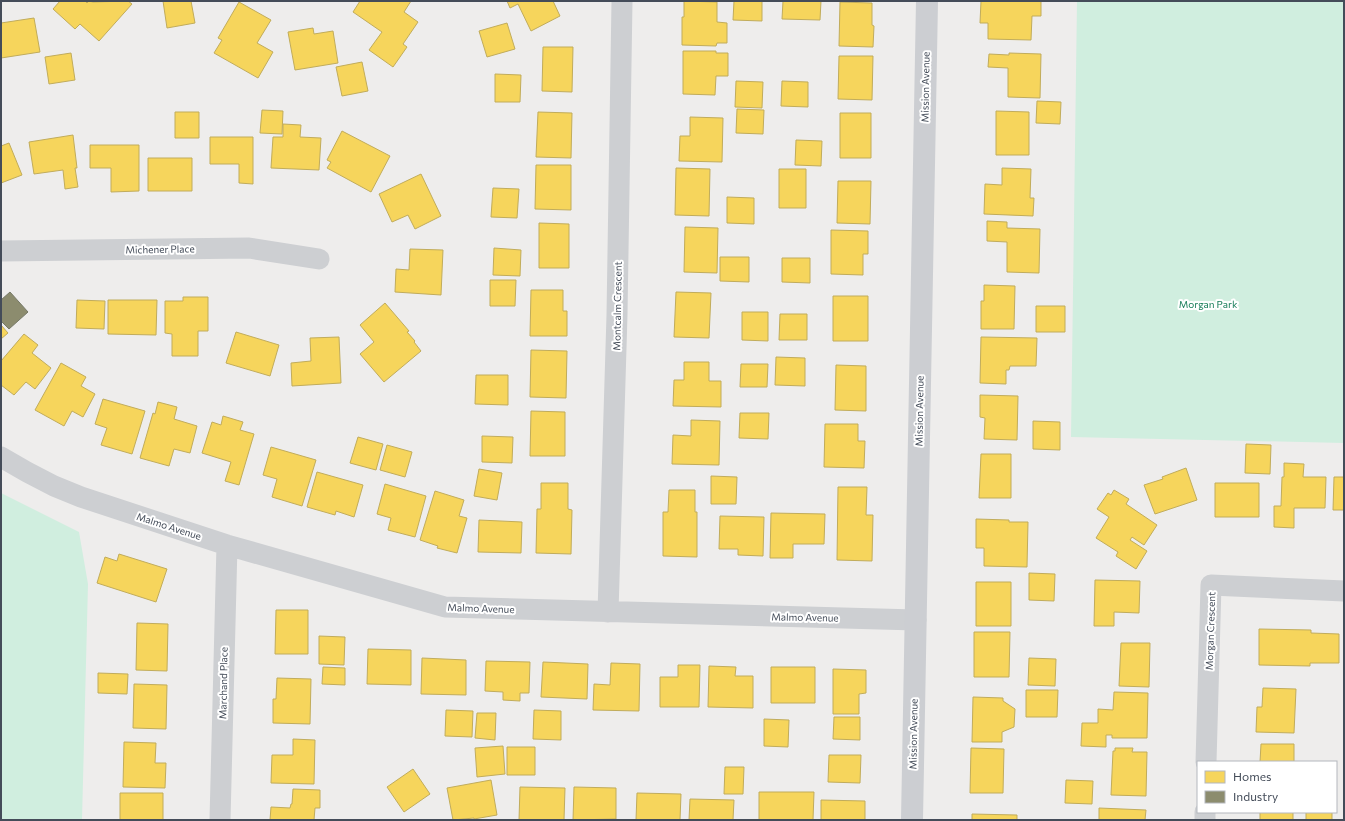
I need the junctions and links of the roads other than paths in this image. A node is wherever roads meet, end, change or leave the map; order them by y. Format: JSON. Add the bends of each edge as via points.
{"nodes":[{"id":1,"x":622,"y":1,"type":"edge"},
{"id":2,"x":927,"y":1,"type":"edge"},
{"id":3,"x":1,"y":251,"type":"edge"},
{"id":4,"x":319,"y":259,"type":"dead end"},
{"id":5,"x":1,"y":457,"type":"edge"},
{"id":6,"x":226,"y":545,"type":"junction"},
{"id":7,"x":1344,"y":591,"type":"edge"},
{"id":8,"x":608,"y":612,"type":"junction"},
{"id":9,"x":916,"y":620,"type":"junction"},
{"id":10,"x":1206,"y":761,"type":"edge"},
{"id":11,"x":220,"y":820,"type":"edge"},
{"id":12,"x":912,"y":820,"type":"edge"}],
"edges":[{"from":1,"to":8,"type":"street","name":"Montcalm Crescent","via":[[617,315]]},
{"from":2,"to":9,"type":"street","name":"Mission Avenue"},
{"from":3,"to":4,"type":"street","name":"Michener Place","via":[[249,248]]},
{"from":5,"to":6,"type":"street","name":"Malmo Avenue","via":[[81,498]]},
{"from":6,"to":8,"type":"street","name":"Malmo Avenue","via":[[445,607]]},
{"from":6,"to":11,"type":"street","name":"Marchand Place"},
{"from":7,"to":10,"type":"street","name":"Morgan Crescent","via":[[1211,585]]},
{"from":8,"to":9,"type":"street","name":"Malmo Avenue"},
{"from":9,"to":12,"type":"street","name":"Mission Avenue"}]}
